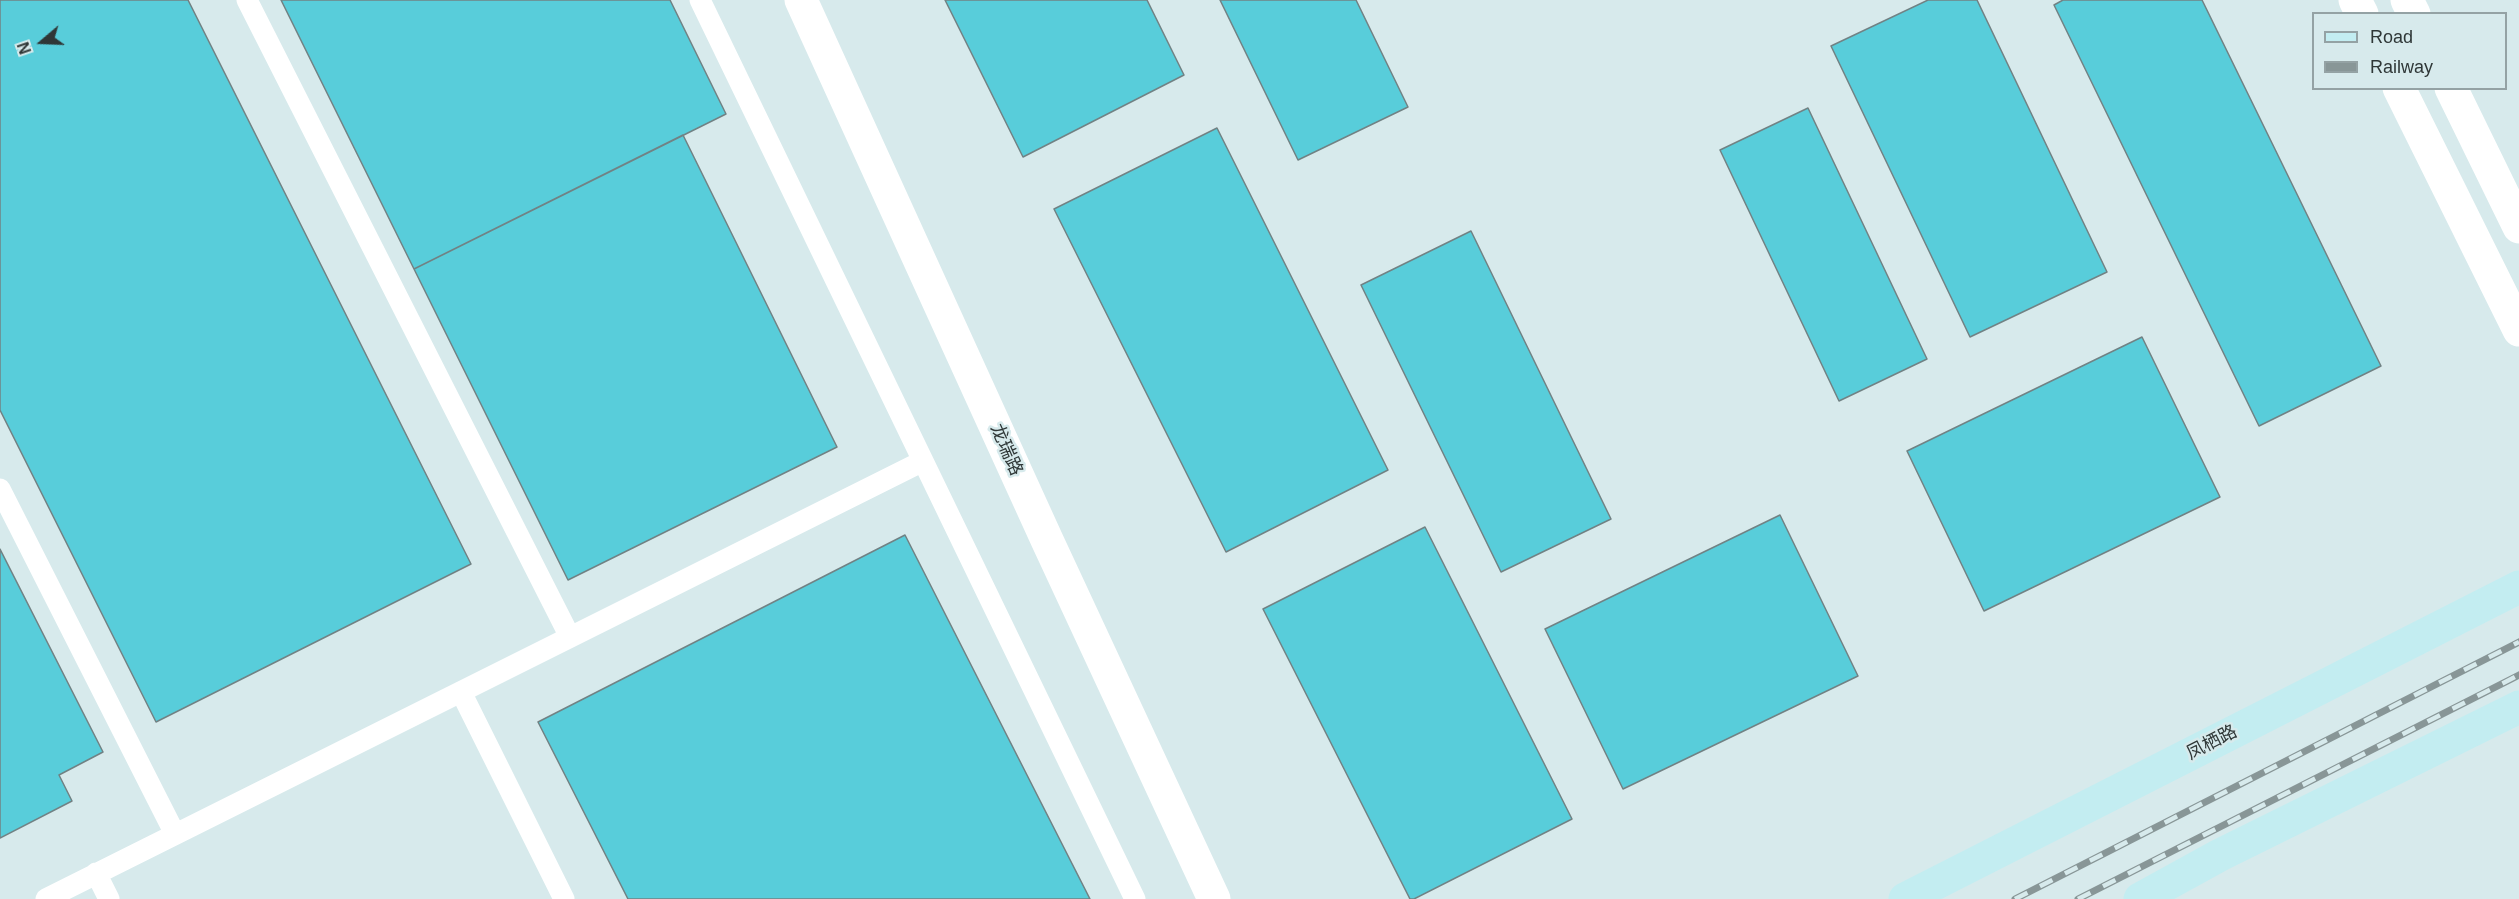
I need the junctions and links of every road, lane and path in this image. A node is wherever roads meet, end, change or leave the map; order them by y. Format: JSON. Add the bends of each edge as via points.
{"nodes":[{"id":1,"x":247,"y":0,"type":"edge"},
{"id":2,"x":700,"y":0,"type":"edge"},
{"id":3,"x":801,"y":0,"type":"edge"},
{"id":4,"x":2400,"y":90,"type":"edge"},
{"id":5,"x":2452,"y":90,"type":"edge"},
{"id":6,"x":2519,"y":227,"type":"edge"},
{"id":7,"x":2519,"y":330,"type":"edge"},
{"id":8,"x":923,"y":461,"type":"junction"},
{"id":9,"x":0,"y":489,"type":"edge"},
{"id":10,"x":2519,"y":587,"type":"edge"},
{"id":11,"x":570,"y":637,"type":"junction"},
{"id":12,"x":461,"y":692,"type":"junction"},
{"id":13,"x":2519,"y":707,"type":"edge"},
{"id":14,"x":175,"y":834,"type":"junction"},
{"id":15,"x":96,"y":873,"type":"junction"},
{"id":16,"x":46,"y":899,"type":"edge"},
{"id":17,"x":109,"y":899,"type":"edge"},
{"id":18,"x":564,"y":899,"type":"edge"},
{"id":19,"x":1135,"y":899,"type":"edge"},
{"id":20,"x":1214,"y":899,"type":"edge"},
{"id":21,"x":1905,"y":899,"type":"edge"},
{"id":22,"x":2140,"y":899,"type":"edge"}],
"edges":[{"from":1,"to":11,"type":"lane"},
{"from":2,"to":8,"type":"lane"},
{"from":3,"to":20,"type":"street","name":"龙瑞路"},
{"from":4,"to":7,"type":"street"},
{"from":5,"to":6,"type":"street"},
{"from":8,"to":11,"type":"lane"},
{"from":8,"to":19,"type":"lane"},
{"from":9,"to":14,"type":"lane"},
{"from":10,"to":21,"type":"main road","name":"凤栖路"},
{"from":11,"to":12,"type":"lane"},
{"from":12,"to":14,"type":"lane"},
{"from":12,"to":18,"type":"lane"},
{"from":13,"to":22,"type":"main road","via":[[2220,855]]},
{"from":14,"to":15,"type":"lane"},
{"from":15,"to":16,"type":"lane"},
{"from":15,"to":17,"type":"lane"}]}
